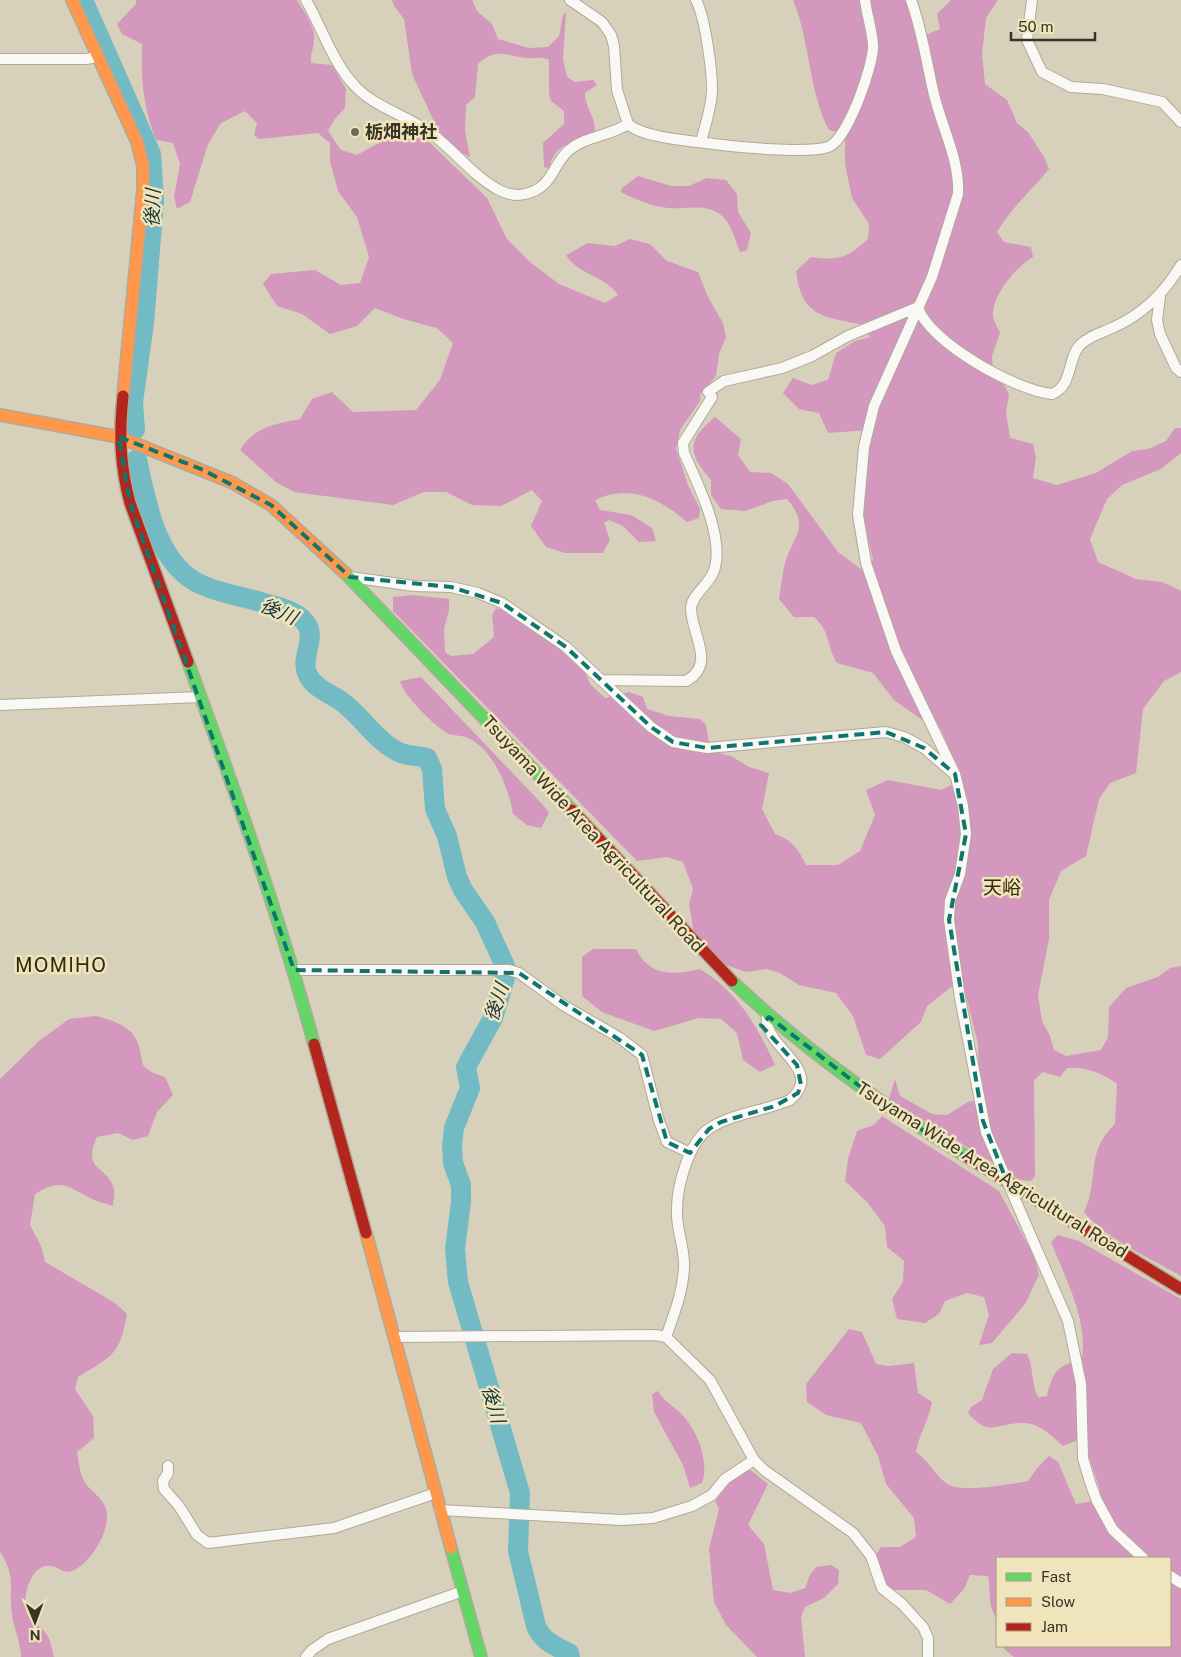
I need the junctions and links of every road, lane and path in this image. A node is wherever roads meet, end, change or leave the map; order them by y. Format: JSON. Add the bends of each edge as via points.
{"nodes":[{"id":1,"x":72,"y":0,"type":"edge"},
{"id":2,"x":306,"y":0,"type":"edge"},
{"id":3,"x":570,"y":0,"type":"edge"},
{"id":4,"x":696,"y":0,"type":"edge"},
{"id":5,"x":865,"y":0,"type":"edge"},
{"id":6,"x":911,"y":0,"type":"edge"},
{"id":7,"x":1032,"y":0,"type":"edge"},
{"id":8,"x":98,"y":57,"type":"junction"},
{"id":9,"x":0,"y":59,"type":"edge"},
{"id":10,"x":1181,"y":122,"type":"edge"},
{"id":11,"x":628,"y":124,"type":"junction"},
{"id":12,"x":701,"y":142,"type":"junction"},
{"id":13,"x":1181,"y":265,"type":"edge"},
{"id":14,"x":1160,"y":297,"type":"junction"},
{"id":15,"x":918,"y":308,"type":"junction"},
{"id":16,"x":1181,"y":372,"type":"edge"},
{"id":17,"x":0,"y":415,"type":"edge"},
{"id":18,"x":119,"y":437,"type":"junction"},
{"id":19,"x":350,"y":577,"type":"junction"},
{"id":20,"x":600,"y":680,"type":"junction"},
{"id":21,"x":200,"y":697,"type":"junction"},
{"id":22,"x":0,"y":705,"type":"edge"},
{"id":23,"x":955,"y":774,"type":"junction"},
{"id":24,"x":294,"y":970,"type":"junction"},
{"id":25,"x":766,"y":1014,"type":"junction"},
{"id":26,"x":690,"y":1153,"type":"junction"},
{"id":27,"x":1181,"y":1289,"type":"edge"},
{"id":28,"x":394,"y":1337,"type":"junction"},
{"id":29,"x":666,"y":1337,"type":"junction"},
{"id":30,"x":754,"y":1460,"type":"junction"},
{"id":31,"x":168,"y":1466,"type":"dead end"},
{"id":32,"x":436,"y":1493,"type":"junction"},
{"id":33,"x":440,"y":1510,"type":"junction"},
{"id":34,"x":1142,"y":1557,"type":"edge"},
{"id":35,"x":462,"y":1591,"type":"junction"},
{"id":36,"x":306,"y":1657,"type":"edge"},
{"id":37,"x":481,"y":1657,"type":"edge"},
{"id":38,"x":928,"y":1657,"type":"edge"}],
"edges":[{"from":1,"to":8,"type":"street"},
{"from":2,"to":11,"type":"street","via":[[356,87],[434,135],[484,181],[501,191],[521,195],[539,188],[551,178],[571,149]]},
{"from":3,"to":11,"type":"street","via":[[602,22],[611,35],[616,90]]},
{"from":4,"to":12,"type":"street","via":[[705,33],[712,88]]},
{"from":5,"to":12,"type":"street","via":[[873,46],[870,65],[841,137],[830,147],[816,150]]},
{"from":6,"to":15,"type":"street","via":[[925,46],[932,89],[959,181],[942,249]]},
{"from":7,"to":10,"type":"street","via":[[1027,40],[1042,72],[1071,87],[1103,89],[1162,102]]},
{"from":8,"to":9,"type":"street"},
{"from":8,"to":18,"type":"street","via":[[137,142],[143,166],[139,240]]},
{"from":11,"to":12,"type":"street","via":[[642,132]]},
{"from":13,"to":14,"type":"street"},
{"from":14,"to":15,"type":"street","via":[[1126,321],[1089,337],[1074,355],[1063,386],[1052,394],[1025,386],[975,362],[926,324]]},
{"from":14,"to":16,"type":"street","via":[[1157,320],[1160,334]]},
{"from":15,"to":20,"type":"street","via":[[848,336],[782,368],[724,381],[710,394],[683,443],[684,453],[712,522],[716,561],[714,572],[691,607],[702,654],[700,669],[686,680]]},
{"from":15,"to":23,"type":"street","via":[[874,406],[864,447],[858,515],[866,563],[896,651]]},
{"from":17,"to":18,"type":"street","name":"Tsuyama Wide Area Agricultural Road"},
{"from":18,"to":19,"type":"street","name":"Tsuyama Wide Area Agricultural Road","via":[[233,483],[271,506]]},
{"from":18,"to":21,"type":"street","via":[[123,477],[130,503]]},
{"from":19,"to":20,"type":"street","via":[[414,586],[451,587],[478,593],[502,603],[566,647]]},
{"from":19,"to":25,"type":"street","name":"Tsuyama Wide Area Agricultural Road","via":[[646,887],[729,979]]},
{"from":20,"to":23,"type":"street","via":[[651,727],[673,742],[687,746],[707,748],[886,732],[924,748]]},
{"from":21,"to":22,"type":"street"},
{"from":21,"to":24,"type":"street"},
{"from":23,"to":34,"type":"street","bridge":true,"via":[[966,834],[960,874],[950,901],[949,920],[960,998],[986,1132],[1068,1321],[1081,1384],[1083,1458],[1090,1482],[1113,1530]]},
{"from":24,"to":26,"type":"street","via":[[505,970],[519,973],[642,1055],[667,1142]]},
{"from":24,"to":28,"type":"street"},
{"from":25,"to":26,"type":"street","via":[[765,1023],[772,1038],[799,1070],[801,1085],[798,1093],[775,1106],[715,1125],[698,1139]]},
{"from":25,"to":27,"type":"street","name":"Tsuyama Wide Area Agricultural Road","via":[[840,1074],[895,1113]]},
{"from":26,"to":29,"type":"street","via":[[677,1214],[684,1249],[683,1285]]},
{"from":28,"to":29,"type":"street"},
{"from":28,"to":32,"type":"street"},
{"from":29,"to":30,"type":"street","via":[[710,1380]]},
{"from":30,"to":33,"type":"street","via":[[725,1479],[712,1495],[692,1506],[653,1518],[622,1520]]},
{"from":30,"to":38,"type":"street","via":[[858,1539],[871,1556],[882,1588],[902,1604],[923,1628],[928,1638]]},
{"from":31,"to":32,"type":"street","via":[[164,1489],[197,1535],[208,1543],[334,1528]]},
{"from":32,"to":33,"type":"street"},
{"from":33,"to":35,"type":"street"},
{"from":35,"to":36,"type":"street","via":[[328,1639]]},
{"from":35,"to":37,"type":"street"}]}
